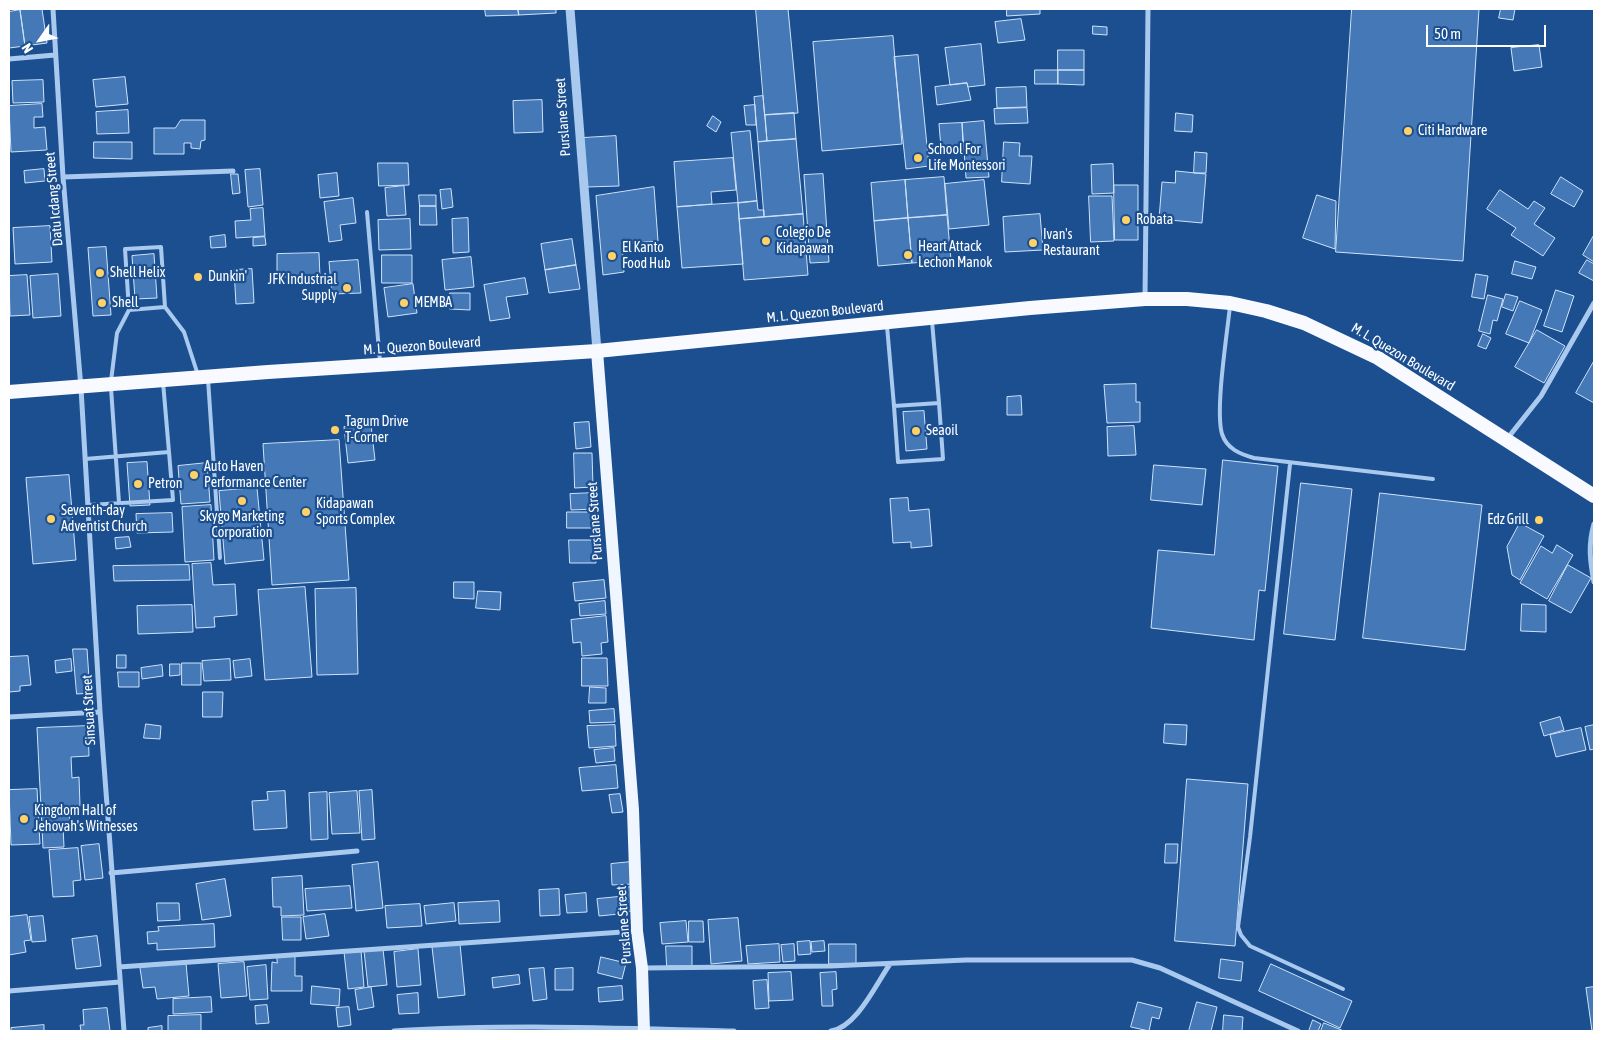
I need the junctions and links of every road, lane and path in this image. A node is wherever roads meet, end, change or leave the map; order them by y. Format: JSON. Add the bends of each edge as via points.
{"nodes":[{"id":1,"x":53,"y":9,"type":"edge"},
{"id":2,"x":570,"y":9,"type":"edge"},
{"id":3,"x":1148,"y":9,"type":"edge"},
{"id":4,"x":55,"y":54,"type":"junction"},
{"id":5,"x":9,"y":59,"type":"edge"},
{"id":6,"x":233,"y":171,"type":"dead end"},
{"id":7,"x":63,"y":177,"type":"junction"},
{"id":8,"x":367,"y":212,"type":"dead end"},
{"id":9,"x":1145,"y":299,"type":"junction"},
{"id":10,"x":1230,"y":303,"type":"junction"},
{"id":11,"x":1594,"y":304,"type":"edge"},
{"id":12,"x":165,"y":307,"type":"junction"},
{"id":13,"x":129,"y":310,"type":"junction"},
{"id":14,"x":932,"y":319,"type":"junction"},
{"id":15,"x":887,"y":322,"type":"junction"},
{"id":16,"x":597,"y":351,"type":"junction"},
{"id":17,"x":381,"y":365,"type":"junction"},
{"id":18,"x":203,"y":377,"type":"junction"},
{"id":19,"x":163,"y":381,"type":"junction"},
{"id":20,"x":111,"y":385,"type":"junction"},
{"id":21,"x":81,"y":388,"type":"junction"},
{"id":22,"x":9,"y":392,"type":"edge"},
{"id":23,"x":939,"y":403,"type":"junction"},
{"id":24,"x":894,"y":406,"type":"junction"},
{"id":25,"x":1506,"y":440,"type":"junction"},
{"id":26,"x":170,"y":452,"type":"junction"},
{"id":27,"x":117,"y":456,"type":"junction"},
{"id":28,"x":85,"y":459,"type":"junction"},
{"id":29,"x":1290,"y":464,"type":"junction"},
{"id":30,"x":1433,"y":478,"type":"dead end"},
{"id":31,"x":1594,"y":496,"type":"edge"},
{"id":32,"x":120,"y":504,"type":"junction"},
{"id":33,"x":89,"y":506,"type":"junction"},
{"id":34,"x":1594,"y":524,"type":"edge"},
{"id":35,"x":220,"y":558,"type":"dead end"},
{"id":36,"x":1594,"y":582,"type":"edge"},
{"id":37,"x":100,"y":712,"type":"junction"},
{"id":38,"x":9,"y":717,"type":"edge"},
{"id":39,"x":357,"y":851,"type":"dead end"},
{"id":40,"x":111,"y":873,"type":"junction"},
{"id":41,"x":637,"y":931,"type":"junction"},
{"id":42,"x":890,"y":964,"type":"junction"},
{"id":43,"x":119,"y":966,"type":"junction"},
{"id":44,"x":642,"y":968,"type":"junction"},
{"id":45,"x":120,"y":982,"type":"junction"},
{"id":46,"x":1343,"y":989,"type":"dead end"},
{"id":47,"x":9,"y":991,"type":"edge"},
{"id":48,"x":644,"y":1030,"type":"edge"},
{"id":49,"x":124,"y":1031,"type":"edge"},
{"id":50,"x":394,"y":1031,"type":"edge"},
{"id":51,"x":734,"y":1031,"type":"edge"},
{"id":52,"x":831,"y":1031,"type":"edge"},
{"id":53,"x":1298,"y":1031,"type":"edge"}],
"edges":[{"from":1,"to":4,"type":"street","name":"Datu Icdang Street"},
{"from":2,"to":16,"type":"street","name":"Purslane Street"},
{"from":3,"to":9,"type":"street"},
{"from":4,"to":5,"type":"street"},
{"from":4,"to":7,"type":"street","name":"Datu Icdang Street"},
{"from":6,"to":7,"type":"street"},
{"from":7,"to":21,"type":"street","name":"Datu Icdang Street"},
{"from":8,"to":17,"type":"lane"},
{"from":9,"to":10,"type":"highway","name":"M. L. Quezon Boulevard"},
{"from":9,"to":14,"type":"highway","name":"M. L. Quezon Boulevard"},
{"from":10,"to":25,"type":"highway","name":"M. L. Quezon Boulevard","via":[[1285,317],[1340,338],[1378,358]]},
{"from":10,"to":29,"type":"lane","via":[[1221,403],[1222,433],[1229,446],[1240,454]]},
{"from":11,"to":25,"type":"street","via":[[1541,396]]},
{"from":12,"to":13,"type":"lane"},
{"from":12,"to":13,"type":"lane","via":[[161,247],[125,249]]},
{"from":12,"to":18,"type":"lane","via":[[184,332]]},
{"from":13,"to":20,"type":"lane","via":[[118,333]]},
{"from":14,"to":15,"type":"highway","name":"M. L. Quezon Boulevard"},
{"from":14,"to":23,"type":"lane"},
{"from":15,"to":16,"type":"highway","name":"M. L. Quezon Boulevard"},
{"from":15,"to":24,"type":"lane"},
{"from":16,"to":17,"type":"highway","name":"M. L. Quezon Boulevard"},
{"from":16,"to":41,"type":"main road","name":"Purslane Street","via":[[633,810]]},
{"from":17,"to":18,"type":"highway","name":"M. L. Quezon Boulevard"},
{"from":18,"to":19,"type":"highway","name":"M. L. Quezon Boulevard"},
{"from":18,"to":35,"type":"lane"},
{"from":19,"to":20,"type":"highway","name":"M. L. Quezon Boulevard"},
{"from":19,"to":26,"type":"lane"},
{"from":20,"to":21,"type":"highway","name":"M. L. Quezon Boulevard"},
{"from":20,"to":27,"type":"lane"},
{"from":21,"to":22,"type":"highway","name":"M. L. Quezon Boulevard"},
{"from":21,"to":28,"type":"street","name":"Sinsuat Street"},
{"from":23,"to":24,"type":"lane"},
{"from":23,"to":24,"type":"lane","via":[[943,459],[898,462]]},
{"from":25,"to":31,"type":"highway","name":"M. L. Quezon Boulevard"},
{"from":26,"to":27,"type":"lane"},
{"from":26,"to":32,"type":"lane","via":[[173,500]]},
{"from":27,"to":28,"type":"lane"},
{"from":27,"to":32,"type":"lane"},
{"from":28,"to":33,"type":"street","name":"Sinsuat Street"},
{"from":29,"to":30,"type":"lane"},
{"from":29,"to":46,"type":"lane","via":[[1238,927],[1250,946]]},
{"from":32,"to":33,"type":"lane"},
{"from":33,"to":37,"type":"street","name":"Sinsuat Street"},
{"from":34,"to":36,"type":"street","via":[[1589,542]]},
{"from":37,"to":38,"type":"street"},
{"from":37,"to":40,"type":"street","name":"Sinsuat Street"},
{"from":39,"to":40,"type":"street"},
{"from":40,"to":43,"type":"street","name":"Sinsuat Street"},
{"from":41,"to":43,"type":"street"},
{"from":41,"to":44,"type":"main road","name":"Purslane Street"},
{"from":42,"to":44,"type":"street"},
{"from":42,"to":52,"type":"street","via":[[856,1015],[848,1024]]},
{"from":42,"to":53,"type":"street","via":[[966,960],[1132,960],[1160,968]]},
{"from":43,"to":45,"type":"street","name":"Sinsuat Street"},
{"from":44,"to":48,"type":"main road","name":"Purslane Street"},
{"from":45,"to":47,"type":"street"},
{"from":45,"to":49,"type":"street","name":"Sinsuat Street"},
{"from":48,"to":50,"type":"street","via":[[499,1027]]},
{"from":48,"to":51,"type":"street"}]}
